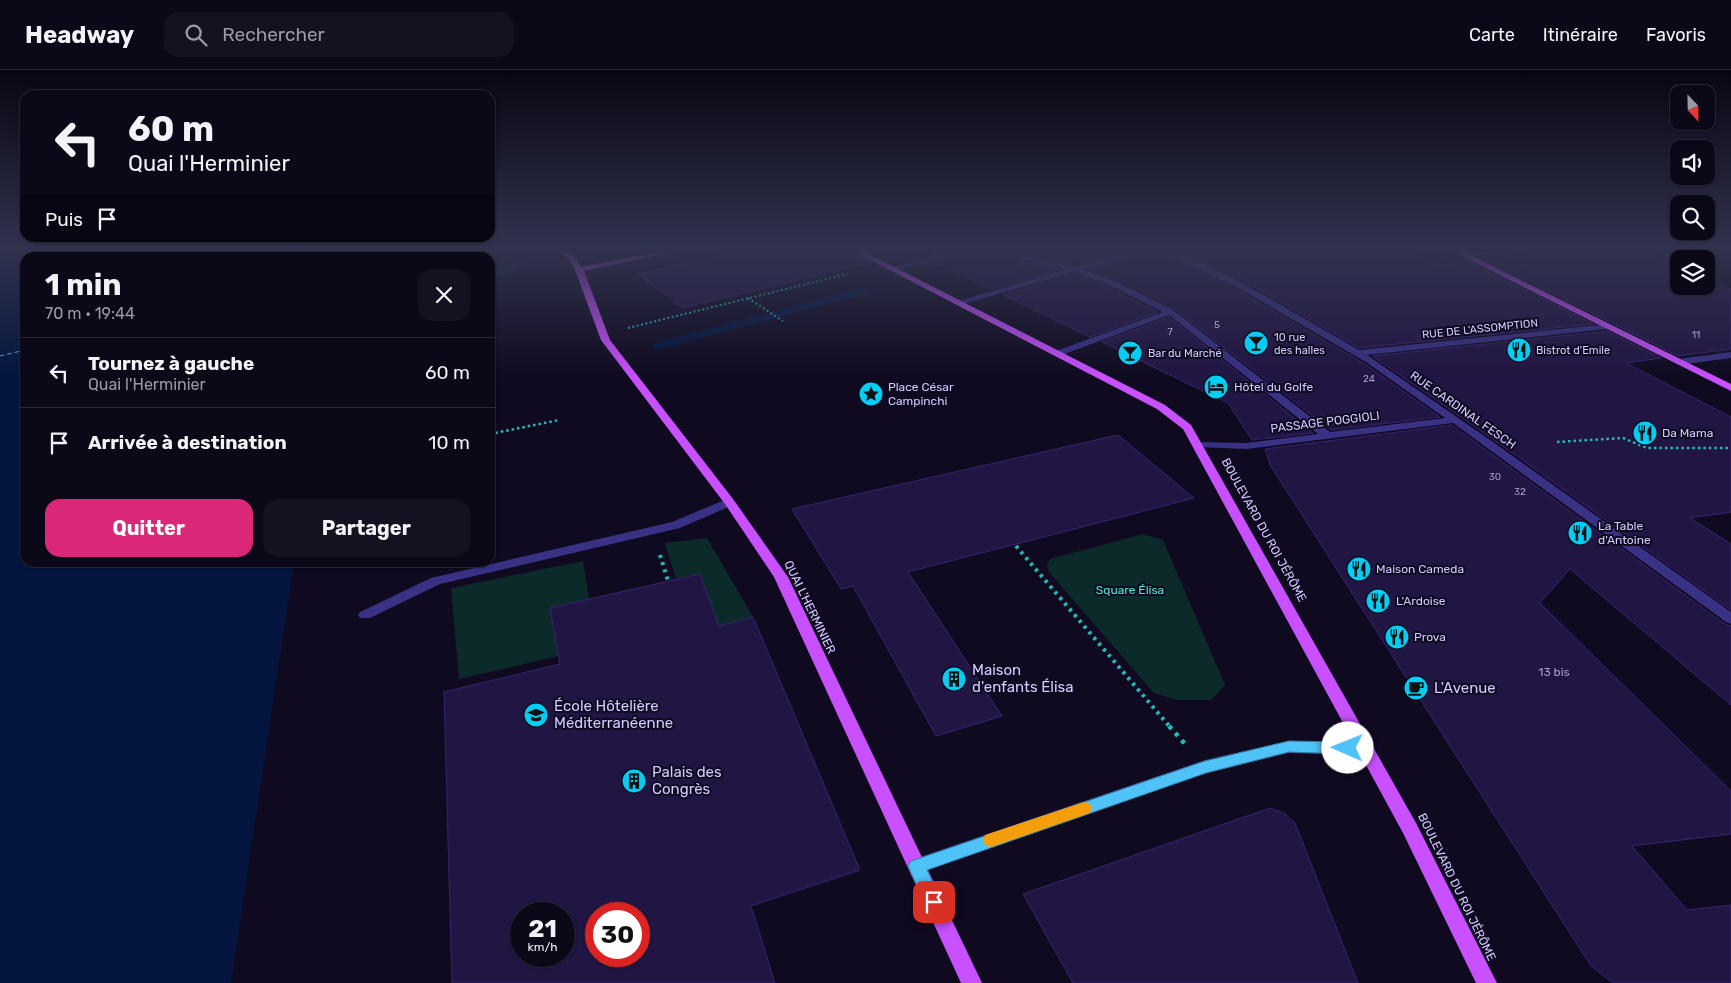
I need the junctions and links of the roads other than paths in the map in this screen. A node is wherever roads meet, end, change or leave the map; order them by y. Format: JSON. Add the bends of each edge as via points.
{"nodes":[{"id":1,"x":588,"y":293,"type":"edge"},
{"id":2,"x":941,"y":293,"type":"edge"},
{"id":3,"x":993,"y":293,"type":"edge"},
{"id":4,"x":1133,"y":293,"type":"edge"},
{"id":5,"x":1253,"y":293,"type":"edge"},
{"id":6,"x":1539,"y":293,"type":"edge"},
{"id":7,"x":960,"y":302,"type":"junction"},
{"id":8,"x":1170,"y":312,"type":"junction"},
{"id":9,"x":1606,"y":326,"type":"junction"},
{"id":10,"x":1357,"y":353,"type":"junction"},
{"id":11,"x":1059,"y":354,"type":"junction"},
{"id":12,"x":1731,"y":355,"type":"edge"},
{"id":13,"x":1678,"y":362,"type":"junction"},
{"id":14,"x":1731,"y":388,"type":"edge"},
{"id":15,"x":1454,"y":420,"type":"junction"},
{"id":16,"x":1328,"y":436,"type":"junction"},
{"id":17,"x":1198,"y":444,"type":"junction"},
{"id":18,"x":729,"y":502,"type":"junction"},
{"id":19,"x":494,"y":567,"type":"edge"},
{"id":20,"x":495,"y":567,"type":"edge"},
{"id":21,"x":365,"y":615,"type":"dead end"},
{"id":22,"x":1731,"y":620,"type":"edge"},
{"id":23,"x":1367,"y":748,"type":"junction"},
{"id":24,"x":917,"y":866,"type":"junction"},
{"id":25,"x":972,"y":983,"type":"edge"},
{"id":26,"x":1487,"y":983,"type":"edge"}],
"edges":[{"from":1,"to":18,"type":"main road","name":"QUAI L'HERMINIER","via":[[606,340]]},
{"from":2,"to":7,"type":"main road","name":"BOULEVARD DU ROI JÉRÔME"},
{"from":3,"to":7,"type":"street"},
{"from":4,"to":8,"type":"street"},
{"from":5,"to":10,"type":"street","name":"RUE CARDINAL FESCH"},
{"from":6,"to":9,"type":"main road"},
{"from":7,"to":11,"type":"main road","name":"BOULEVARD DU ROI JÉRÔME"},
{"from":8,"to":11,"type":"street"},
{"from":8,"to":16,"type":"street"},
{"from":9,"to":10,"type":"street","name":"RUE DE L'ASSOMPTION"},
{"from":9,"to":13,"type":"main road"},
{"from":10,"to":15,"type":"street","name":"RUE CARDINAL FESCH"},
{"from":11,"to":17,"type":"main road","name":"BOULEVARD DU ROI JÉRÔME","via":[[1161,407],[1187,427]]},
{"from":12,"to":13,"type":"street"},
{"from":13,"to":14,"type":"main road"},
{"from":15,"to":16,"type":"street","name":"PASSAGE POGGIOLI"},
{"from":15,"to":22,"type":"street","name":"RUE CARDINAL FESCH"},
{"from":16,"to":17,"type":"street","name":"PASSAGE POGGIOLI","via":[[1247,446]]},
{"from":17,"to":23,"type":"main road","name":"BOULEVARD DU ROI JÉRÔME"},
{"from":18,"to":20,"type":"street","via":[[676,526]]},
{"from":18,"to":24,"type":"main road","name":"QUAI L'HERMINIER","via":[[781,577]]},
{"from":19,"to":21,"type":"street","via":[[436,580]]},
{"from":23,"to":24,"type":"street","via":[[1289,747],[1205,767]]},
{"from":23,"to":26,"type":"main road","name":"BOULEVARD DU ROI JÉRÔME"},
{"from":24,"to":25,"type":"main road","name":"QUAI L'HERMINIER"}]}
